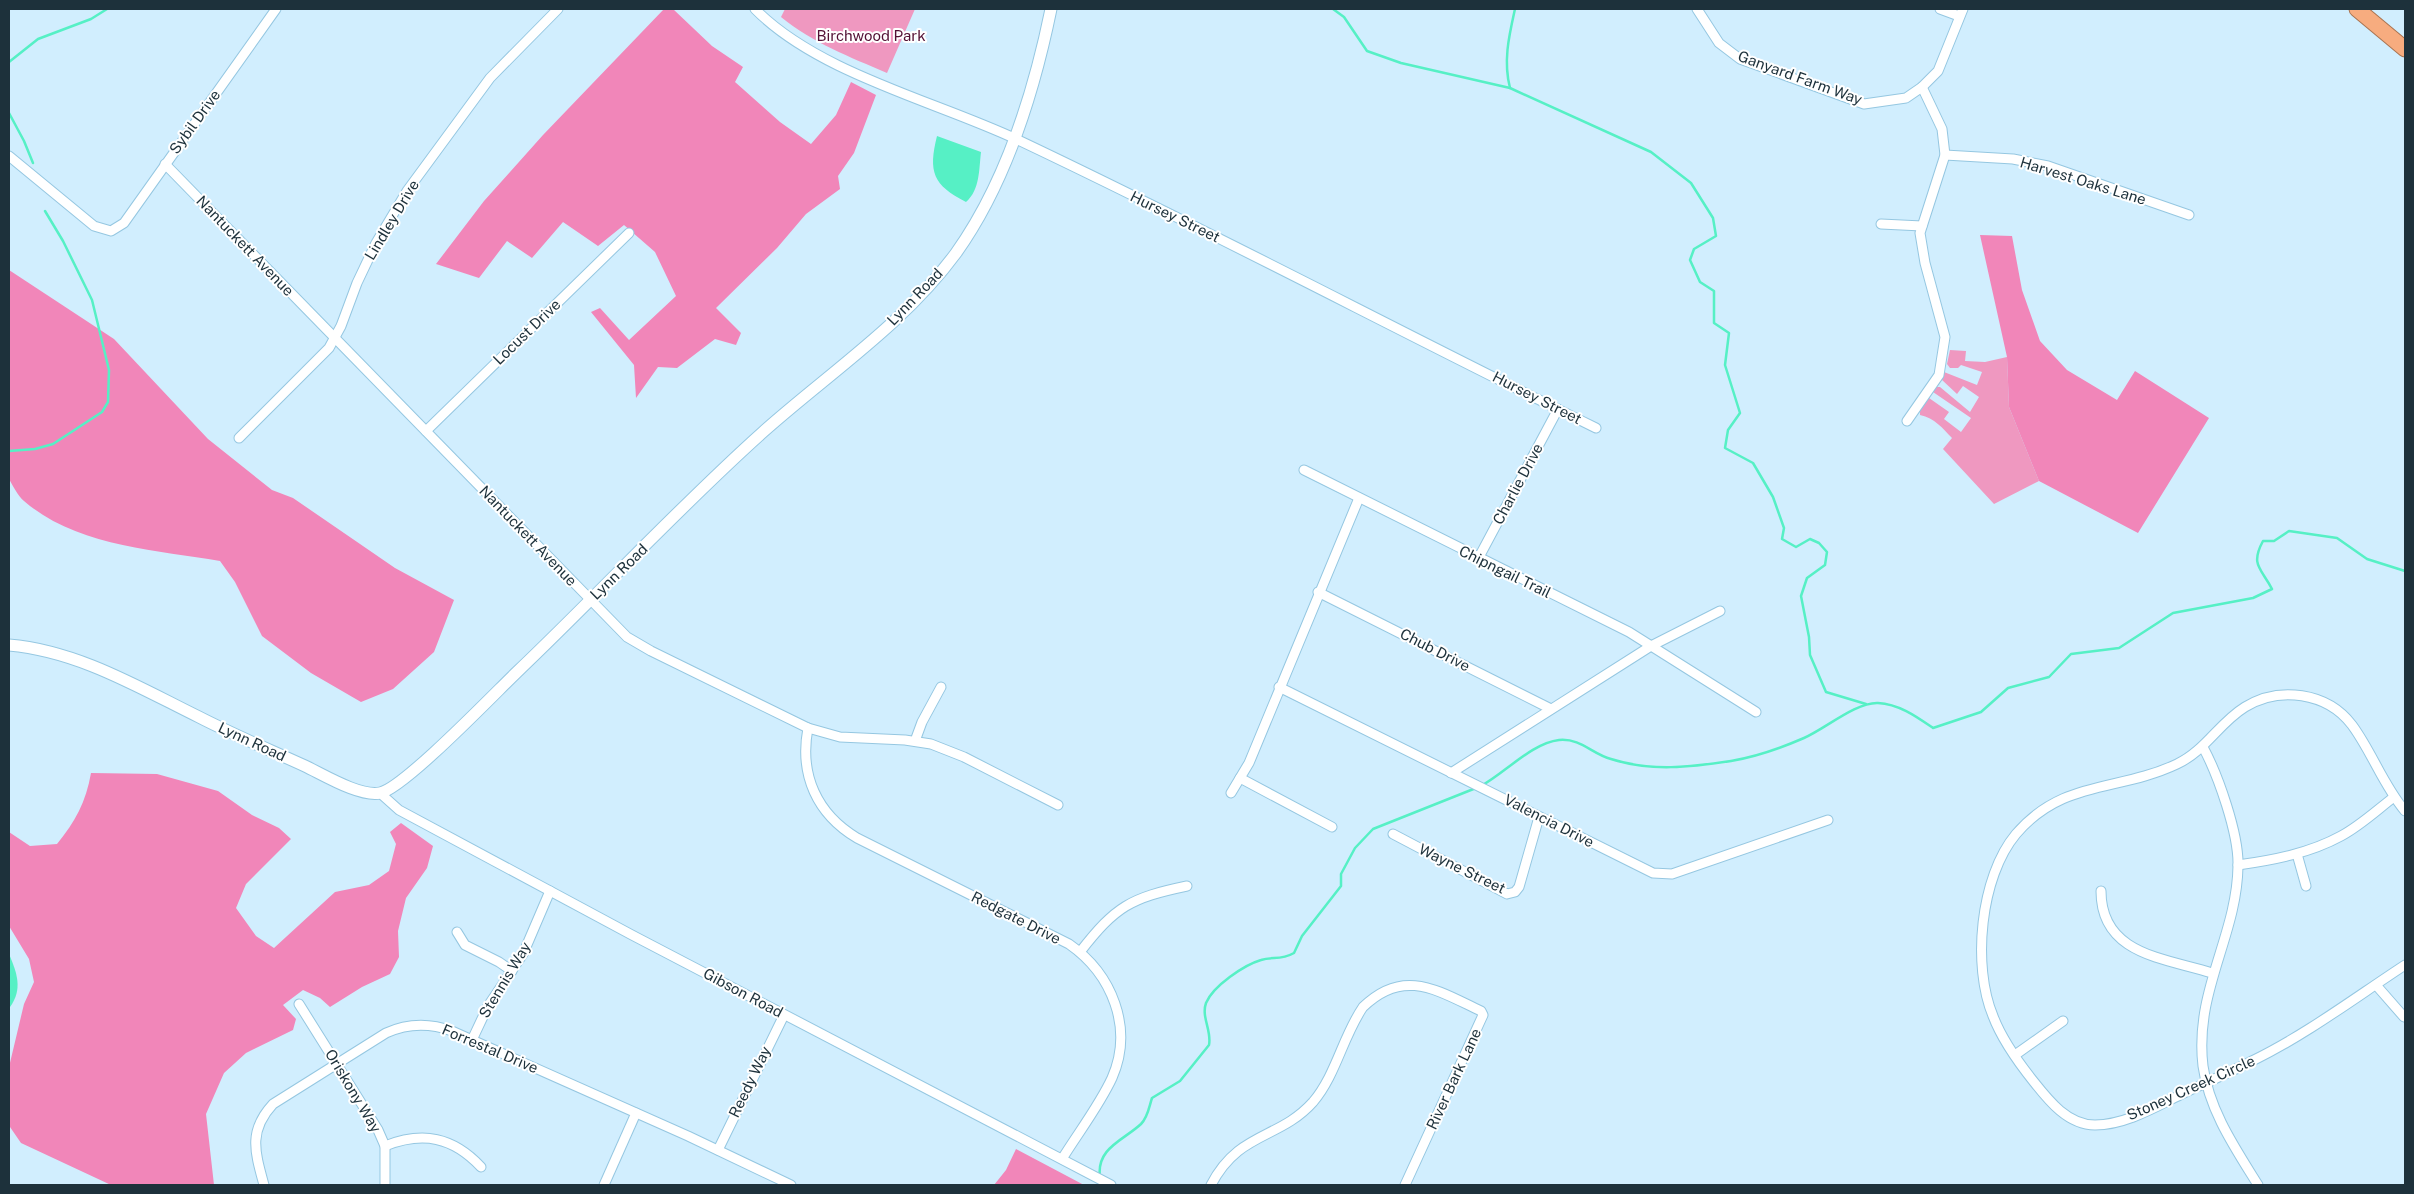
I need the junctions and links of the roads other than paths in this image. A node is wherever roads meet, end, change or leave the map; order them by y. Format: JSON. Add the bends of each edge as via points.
{"nodes":[{"id":1,"x":276,"y":9,"type":"edge"},
{"id":2,"x":558,"y":9,"type":"edge"},
{"id":3,"x":755,"y":9,"type":"edge"},
{"id":4,"x":1051,"y":9,"type":"edge"},
{"id":5,"x":1697,"y":9,"type":"edge"},
{"id":6,"x":1940,"y":9,"type":"edge"},
{"id":7,"x":2357,"y":9,"type":"edge"},
{"id":8,"x":1961,"y":12,"type":"edge"},
{"id":9,"x":2405,"y":49,"type":"edge"},
{"id":10,"x":1922,"y":87,"type":"junction"},
{"id":11,"x":1014,"y":138,"type":"junction"},
{"id":12,"x":9,"y":156,"type":"edge"},
{"id":13,"x":1945,"y":156,"type":"junction"},
{"id":14,"x":165,"y":164,"type":"junction"},
{"id":15,"x":2190,"y":215,"type":"dead end"},
{"id":16,"x":1881,"y":224,"type":"dead end"},
{"id":17,"x":1922,"y":226,"type":"junction"},
{"id":18,"x":629,"y":233,"type":"dead end"},
{"id":19,"x":335,"y":338,"type":"junction"},
{"id":20,"x":1558,"y":408,"type":"junction"},
{"id":21,"x":1907,"y":421,"type":"dead end"},
{"id":22,"x":1596,"y":428,"type":"dead end"},
{"id":23,"x":426,"y":431,"type":"junction"},
{"id":24,"x":238,"y":438,"type":"dead end"},
{"id":25,"x":1304,"y":470,"type":"dead end"},
{"id":26,"x":1358,"y":498,"type":"junction"},
{"id":27,"x":1478,"y":559,"type":"junction"},
{"id":28,"x":1318,"y":592,"type":"junction"},
{"id":29,"x":591,"y":600,"type":"junction"},
{"id":30,"x":1720,"y":611,"type":"dead end"},
{"id":31,"x":9,"y":645,"type":"edge"},
{"id":32,"x":1651,"y":646,"type":"junction"},
{"id":33,"x":941,"y":687,"type":"dead end"},
{"id":34,"x":1279,"y":687,"type":"junction"},
{"id":35,"x":1551,"y":709,"type":"junction"},
{"id":36,"x":1756,"y":712,"type":"dead end"},
{"id":37,"x":808,"y":728,"type":"junction"},
{"id":38,"x":915,"y":741,"type":"junction"},
{"id":39,"x":2204,"y":747,"type":"junction"},
{"id":40,"x":1451,"y":773,"type":"junction"},
{"id":41,"x":1240,"y":778,"type":"junction"},
{"id":42,"x":380,"y":793,"type":"junction"},
{"id":43,"x":1231,"y":793,"type":"dead end"},
{"id":44,"x":2394,"y":797,"type":"junction"},
{"id":45,"x":1058,"y":805,"type":"dead end"},
{"id":46,"x":2405,"y":811,"type":"edge"},
{"id":47,"x":1539,"y":817,"type":"junction"},
{"id":48,"x":1828,"y":820,"type":"dead end"},
{"id":49,"x":1332,"y":828,"type":"dead end"},
{"id":50,"x":1393,"y":834,"type":"dead end"},
{"id":51,"x":2297,"y":854,"type":"junction"},
{"id":52,"x":2238,"y":866,"type":"junction"},
{"id":53,"x":1187,"y":886,"type":"dead end"},
{"id":54,"x":2306,"y":886,"type":"dead end"},
{"id":55,"x":550,"y":891,"type":"junction"},
{"id":56,"x":2101,"y":891,"type":"dead end"},
{"id":57,"x":457,"y":932,"type":"dead end"},
{"id":58,"x":1080,"y":952,"type":"junction"},
{"id":59,"x":2405,"y":965,"type":"edge"},
{"id":60,"x":512,"y":971,"type":"junction"},
{"id":61,"x":2212,"y":973,"type":"junction"},
{"id":62,"x":2376,"y":985,"type":"junction"},
{"id":63,"x":299,"y":1004,"type":"dead end"},
{"id":64,"x":784,"y":1014,"type":"junction"},
{"id":65,"x":2404,"y":1017,"type":"dead end"},
{"id":66,"x":2063,"y":1020,"type":"dead end"},
{"id":67,"x":472,"y":1040,"type":"junction"},
{"id":68,"x":2015,"y":1055,"type":"junction"},
{"id":69,"x":337,"y":1064,"type":"junction"},
{"id":70,"x":2207,"y":1082,"type":"junction"},
{"id":71,"x":636,"y":1113,"type":"junction"},
{"id":72,"x":385,"y":1146,"type":"junction"},
{"id":73,"x":718,"y":1150,"type":"junction"},
{"id":74,"x":1062,"y":1159,"type":"junction"},
{"id":75,"x":481,"y":1167,"type":"dead end"},
{"id":76,"x":264,"y":1185,"type":"edge"},
{"id":77,"x":384,"y":1185,"type":"edge"},
{"id":78,"x":604,"y":1185,"type":"edge"},
{"id":79,"x":791,"y":1185,"type":"edge"},
{"id":80,"x":1111,"y":1185,"type":"edge"},
{"id":81,"x":1211,"y":1185,"type":"edge"},
{"id":82,"x":1405,"y":1185,"type":"edge"},
{"id":83,"x":2258,"y":1185,"type":"edge"}],
"edges":[{"from":1,"to":14,"type":"street","name":"Sybil Drive"},
{"from":2,"to":19,"type":"street","name":"Lindley Drive","via":[[490,78],[399,203],[365,265]]},
{"from":3,"to":11,"type":"street","name":"Hursey Street","via":[[798,43],[856,72]]},
{"from":4,"to":11,"type":"street","name":"Lynn Road","via":[[1037,69]]},
{"from":5,"to":10,"type":"street","name":"Ganyard Farm Way","via":[[1720,43],[1740,59],[1864,104],[1906,98]]},
{"from":6,"to":8,"type":"street"},
{"from":7,"to":9,"type":"highway"},
{"from":8,"to":10,"type":"street","name":"Ganyard Farm Way","via":[[1938,71]]},
{"from":10,"to":13,"type":"street","via":[[1942,129]]},
{"from":11,"to":20,"type":"street","name":"Hursey Street"},
{"from":11,"to":29,"type":"street","name":"Lynn Road","via":[[973,226],[929,286],[898,318],[746,448]]},
{"from":12,"to":14,"type":"street","name":"Sybil Drive","via":[[94,226],[111,231],[124,223]]},
{"from":13,"to":15,"type":"street","name":"Harvest Oaks Lane","via":[[2013,158],[2048,166]]},
{"from":13,"to":17,"type":"street"},
{"from":14,"to":19,"type":"street","name":"Nantuckett Avenue"},
{"from":16,"to":17,"type":"street"},
{"from":17,"to":21,"type":"street","via":[[1920,233],[1925,263],[1945,337],[1938,375]]},
{"from":18,"to":23,"type":"street","name":"Locust Drive"},
{"from":19,"to":23,"type":"street","name":"Nantuckett Avenue"},
{"from":19,"to":24,"type":"street","name":"Lindley Drive","via":[[323,355]]},
{"from":20,"to":22,"type":"street","name":"Hursey Street"},
{"from":20,"to":27,"type":"street","name":"Charlie Drive"},
{"from":23,"to":29,"type":"street","name":"Nantuckett Avenue"},
{"from":25,"to":26,"type":"street","name":"Chipngail Trail"},
{"from":26,"to":27,"type":"street","name":"Chipngail Trail"},
{"from":26,"to":28,"type":"street"},
{"from":27,"to":32,"type":"street","name":"Chipngail Trail","via":[[1629,632]]},
{"from":28,"to":34,"type":"street"},
{"from":28,"to":35,"type":"street","name":"Chub Drive"},
{"from":29,"to":37,"type":"street","name":"Nantuckett Avenue","via":[[617,628],[639,645]]},
{"from":29,"to":42,"type":"street","name":"Lynn Road","via":[[408,775]]},
{"from":30,"to":32,"type":"street"},
{"from":31,"to":42,"type":"street","name":"Lynn Road","via":[[38,649],[96,666],[239,737],[352,788]]},
{"from":32,"to":35,"type":"street"},
{"from":32,"to":36,"type":"street","name":"Chipngail Trail"},
{"from":33,"to":38,"type":"street"},
{"from":34,"to":40,"type":"street","name":"Valencia Drive"},
{"from":34,"to":41,"type":"street"},
{"from":35,"to":40,"type":"street"},
{"from":37,"to":38,"type":"street","name":"Nantuckett Avenue","via":[[840,737]]},
{"from":37,"to":58,"type":"street","name":"Redgate Drive","via":[[805,758],[810,785],[824,810],[846,831]]},
{"from":38,"to":45,"type":"street","name":"Nantuckett Avenue","via":[[950,750]]},
{"from":39,"to":44,"type":"street","name":"Stoney Creek Circle","via":[[2245,707],[2287,694],[2308,697],[2334,709],[2351,724]]},
{"from":39,"to":52,"type":"street","via":[[2231,823]]},
{"from":39,"to":68,"type":"street","name":"Stoney Creek Circle","via":[[2167,768],[2061,798],[2032,818],[2008,845],[1987,894],[1983,943],[1989,1005],[1997,1026]]},
{"from":40,"to":47,"type":"street","name":"Valencia Drive"},
{"from":41,"to":43,"type":"street"},
{"from":41,"to":49,"type":"street"},
{"from":42,"to":55,"type":"street","name":"Gibson Road","via":[[399,810]]},
{"from":44,"to":46,"type":"street","name":"Stoney Creek Circle"},
{"from":44,"to":51,"type":"street","via":[[2343,835]]},
{"from":47,"to":48,"type":"street","name":"Valencia Drive","via":[[1663,875]]},
{"from":47,"to":50,"type":"street","name":"Wayne Street","via":[[1518,887],[1515,892],[1507,894]]},
{"from":51,"to":52,"type":"street"},
{"from":51,"to":54,"type":"street"},
{"from":52,"to":61,"type":"street","via":[[2228,921]]},
{"from":53,"to":58,"type":"street","via":[[1158,892],[1127,904],[1103,923]]},
{"from":55,"to":60,"type":"street","name":"Stennis Way","via":[[523,954]]},
{"from":55,"to":64,"type":"street","name":"Gibson Road"},
{"from":56,"to":61,"type":"street","via":[[2102,909],[2107,921],[2126,944],[2138,951]]},
{"from":57,"to":60,"type":"street","via":[[465,945]]},
{"from":58,"to":74,"type":"street","name":"Redgate Drive","via":[[1099,971],[1116,1002],[1120,1046],[1112,1077]]},
{"from":59,"to":62,"type":"street","name":"Stoney Creek Circle"},
{"from":60,"to":67,"type":"street","name":"Stennis Way","via":[[488,1006]]},
{"from":61,"to":70,"type":"street","via":[[2202,1028]]},
{"from":62,"to":65,"type":"street"},
{"from":62,"to":70,"type":"street","name":"Stoney Creek Circle","via":[[2284,1044]]},
{"from":63,"to":69,"type":"street","name":"Oriskony Way"},
{"from":64,"to":73,"type":"street","name":"Reedy Way"},
{"from":64,"to":74,"type":"street","name":"Gibson Road"},
{"from":66,"to":68,"type":"street"},
{"from":67,"to":69,"type":"street","name":"Forrestal Drive","via":[[437,1026],[408,1026],[386,1033]]},
{"from":67,"to":71,"type":"street","name":"Forrestal Drive"},
{"from":68,"to":70,"type":"street","name":"Stoney Creek Circle","via":[[2052,1103],[2073,1119],[2091,1125],[2116,1122],[2146,1111]]},
{"from":69,"to":72,"type":"street","name":"Oriskony Way"},
{"from":69,"to":76,"type":"street","name":"Forrestal Drive","via":[[273,1104],[262,1117],[255,1148]]},
{"from":70,"to":83,"type":"street","via":[[2210,1098],[2222,1124]]},
{"from":71,"to":73,"type":"street","name":"Forrestal Drive"},
{"from":71,"to":78,"type":"street"},
{"from":72,"to":75,"type":"street","via":[[419,1137],[442,1140],[468,1154]]},
{"from":72,"to":77,"type":"street","name":"Oriskony Way"},
{"from":73,"to":79,"type":"street","name":"Forrestal Drive"},
{"from":74,"to":80,"type":"street","name":"Gibson Road"},
{"from":81,"to":82,"type":"street","name":"River Bark Lane","via":[[1237,1150],[1293,1120],[1314,1100],[1363,1007],[1388,989],[1411,984],[1434,989],[1481,1011],[1483,1015]]}]}
